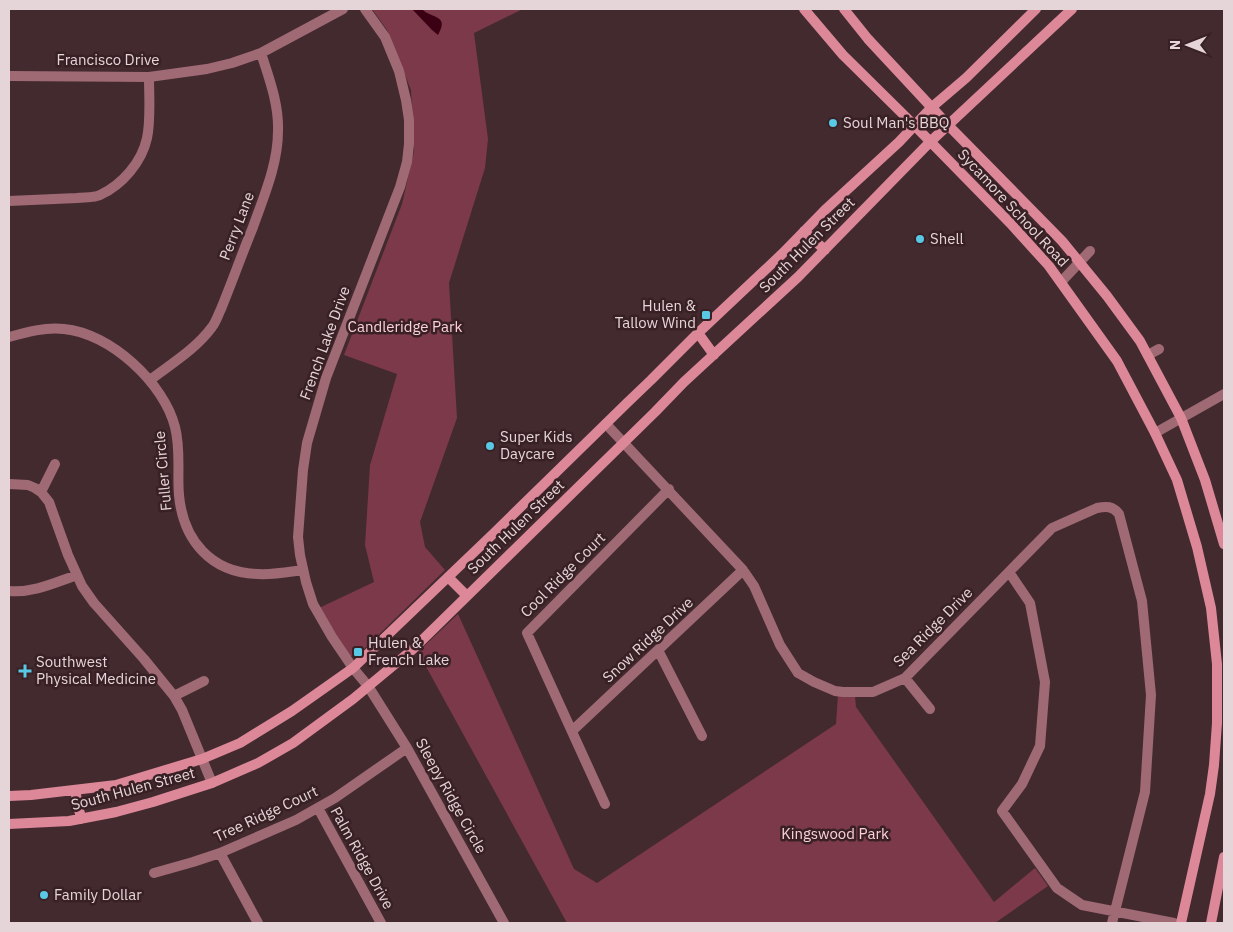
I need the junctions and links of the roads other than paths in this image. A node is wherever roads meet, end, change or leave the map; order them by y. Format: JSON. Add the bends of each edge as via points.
{"nodes":[{"id":1,"x":343,"y":9,"type":"edge"},
{"id":2,"x":365,"y":9,"type":"edge"},
{"id":3,"x":804,"y":9,"type":"edge"},
{"id":4,"x":844,"y":9,"type":"edge"},
{"id":5,"x":1036,"y":9,"type":"edge"},
{"id":6,"x":1072,"y":9,"type":"edge"},
{"id":7,"x":261,"y":52,"type":"junction"},
{"id":8,"x":9,"y":76,"type":"edge"},
{"id":9,"x":149,"y":77,"type":"junction"},
{"id":10,"x":932,"y":107,"type":"junction"},
{"id":11,"x":948,"y":125,"type":"junction"},
{"id":12,"x":915,"y":126,"type":"junction"},
{"id":13,"x":930,"y":142,"type":"junction"},
{"id":14,"x":9,"y":201,"type":"edge"},
{"id":15,"x":804,"y":231,"type":"junction"},
{"id":16,"x":825,"y":250,"type":"junction"},
{"id":17,"x":1090,"y":252,"type":"dead end"},
{"id":18,"x":1080,"y":263,"type":"junction"},
{"id":19,"x":1062,"y":282,"type":"junction"},
{"id":20,"x":698,"y":333,"type":"junction"},
{"id":21,"x":9,"y":337,"type":"edge"},
{"id":22,"x":1159,"y":348,"type":"dead end"},
{"id":23,"x":714,"y":355,"type":"junction"},
{"id":24,"x":1148,"y":355,"type":"junction"},
{"id":25,"x":150,"y":380,"type":"junction"},
{"id":26,"x":1224,"y":394,"type":"edge"},
{"id":27,"x":1181,"y":418,"type":"junction"},
{"id":28,"x":606,"y":424,"type":"junction"},
{"id":29,"x":1155,"y":433,"type":"junction"},
{"id":30,"x":624,"y":442,"type":"junction"},
{"id":31,"x":55,"y":464,"type":"dead end"},
{"id":32,"x":9,"y":484,"type":"edge"},
{"id":33,"x":669,"y":490,"type":"junction"},
{"id":34,"x":40,"y":492,"type":"junction"},
{"id":35,"x":1224,"y":543,"type":"edge"},
{"id":36,"x":303,"y":570,"type":"junction"},
{"id":37,"x":744,"y":570,"type":"junction"},
{"id":38,"x":1009,"y":572,"type":"junction"},
{"id":39,"x":77,"y":575,"type":"junction"},
{"id":40,"x":448,"y":576,"type":"junction"},
{"id":41,"x":9,"y":591,"type":"edge"},
{"id":42,"x":467,"y":596,"type":"junction"},
{"id":43,"x":658,"y":650,"type":"junction"},
{"id":44,"x":1220,"y":664,"type":"edge"},
{"id":45,"x":353,"y":668,"type":"junction"},
{"id":46,"x":905,"y":678,"type":"junction"},
{"id":47,"x":204,"y":681,"type":"dead end"},
{"id":48,"x":368,"y":686,"type":"junction"},
{"id":49,"x":174,"y":696,"type":"junction"},
{"id":50,"x":930,"y":709,"type":"dead end"},
{"id":51,"x":572,"y":731,"type":"junction"},
{"id":52,"x":702,"y":736,"type":"dead end"},
{"id":53,"x":407,"y":748,"type":"junction"},
{"id":54,"x":202,"y":759,"type":"junction"},
{"id":55,"x":212,"y":783,"type":"junction"},
{"id":56,"x":75,"y":790,"type":"junction"},
{"id":57,"x":9,"y":796,"type":"edge"},
{"id":58,"x":606,"y":804,"type":"dead end"},
{"id":59,"x":318,"y":808,"type":"junction"},
{"id":60,"x":81,"y":819,"type":"junction"},
{"id":61,"x":9,"y":824,"type":"edge"},
{"id":62,"x":220,"y":853,"type":"junction"},
{"id":63,"x":1224,"y":857,"type":"edge"},
{"id":64,"x":154,"y":873,"type":"dead end"},
{"id":65,"x":1115,"y":912,"type":"junction"},
{"id":66,"x":258,"y":923,"type":"edge"},
{"id":67,"x":381,"y":923,"type":"edge"},
{"id":68,"x":504,"y":923,"type":"edge"},
{"id":69,"x":1112,"y":923,"type":"edge"},
{"id":70,"x":1174,"y":923,"type":"edge"},
{"id":71,"x":1181,"y":923,"type":"edge"},
{"id":72,"x":1211,"y":923,"type":"edge"}],
"edges":[{"from":1,"to":7,"type":"street","name":"Francisco Drive"},
{"from":2,"to":36,"type":"street","name":"French Lake Drive","via":[[385,36],[399,71],[409,120],[407,162],[326,378],[307,443],[298,537]]},
{"from":3,"to":12,"type":"main road","name":"Sycamore School Road","via":[[843,55]]},
{"from":4,"to":10,"type":"main road","name":"Sycamore School Road"},
{"from":5,"to":10,"type":"main road","name":"South Hulen Street"},
{"from":6,"to":11,"type":"main road","name":"South Hulen Street"},
{"from":7,"to":9,"type":"street","name":"Francisco Drive","via":[[207,70]]},
{"from":7,"to":25,"type":"street","name":"Perry Lane","via":[[277,110],[278,132],[268,186],[214,325],[188,352]]},
{"from":8,"to":9,"type":"street","name":"Francisco Drive"},
{"from":9,"to":14,"type":"street","via":[[147,138],[141,155],[115,186],[98,196]]},
{"from":10,"to":11,"type":"main road","name":"Sycamore School Road"},
{"from":10,"to":12,"type":"main road","name":"South Hulen Street"},
{"from":11,"to":13,"type":"main road","name":"South Hulen Street"},
{"from":11,"to":18,"type":"main road","name":"Sycamore School Road"},
{"from":12,"to":13,"type":"main road","name":"Sycamore School Road"},
{"from":12,"to":15,"type":"main road","name":"South Hulen Street"},
{"from":13,"to":16,"type":"main road","name":"South Hulen Street"},
{"from":13,"to":19,"type":"main road","name":"Sycamore School Road","via":[[1010,223]]},
{"from":15,"to":16,"type":"main road"},
{"from":15,"to":20,"type":"main road","name":"South Hulen Street"},
{"from":16,"to":23,"type":"main road","name":"South Hulen Street"},
{"from":17,"to":18,"type":"street"},
{"from":18,"to":19,"type":"street"},
{"from":18,"to":24,"type":"main road","name":"Sycamore School Road"},
{"from":19,"to":29,"type":"main road","name":"Sycamore School Road","via":[[1118,361]]},
{"from":20,"to":23,"type":"main road"},
{"from":20,"to":28,"type":"main road","name":"South Hulen Street"},
{"from":21,"to":25,"type":"street","name":"Fuller Circle","via":[[49,329],[87,334],[124,355]]},
{"from":22,"to":24,"type":"street"},
{"from":23,"to":30,"type":"main road","name":"South Hulen Street"},
{"from":24,"to":27,"type":"main road","name":"Sycamore School Road"},
{"from":25,"to":36,"type":"street","name":"Fuller Circle","via":[[174,425],[178,440],[178,493],[182,514],[197,546],[216,563],[238,572],[271,574]]},
{"from":26,"to":27,"type":"street"},
{"from":27,"to":29,"type":"street"},
{"from":27,"to":35,"type":"main road","name":"Sycamore School Road","via":[[1205,480]]},
{"from":28,"to":30,"type":"street","name":"Sea Ridge Drive"},
{"from":28,"to":40,"type":"main road","name":"South Hulen Street"},
{"from":29,"to":44,"type":"main road","name":"Sycamore School Road","via":[[1177,480],[1196,541]]},
{"from":30,"to":33,"type":"street","name":"Sea Ridge Drive"},
{"from":30,"to":42,"type":"main road","name":"South Hulen Street"},
{"from":31,"to":34,"type":"street"},
{"from":32,"to":34,"type":"street","via":[[28,486]]},
{"from":33,"to":37,"type":"street","name":"Sea Ridge Drive"},
{"from":33,"to":51,"type":"street","name":"Cool Ridge Court","via":[[527,633]]},
{"from":34,"to":39,"type":"street","via":[[49,502]]},
{"from":36,"to":45,"type":"street","name":"French Lake Drive","via":[[313,604]]},
{"from":37,"to":43,"type":"street","name":"Snow Ridge Drive"},
{"from":37,"to":46,"type":"street","name":"Sea Ridge Drive","via":[[780,645],[798,673],[843,692],[874,692]]},
{"from":38,"to":46,"type":"street","name":"Sea Ridge Drive"},
{"from":38,"to":65,"type":"street","via":[[1030,603],[1045,682],[1040,746],[1022,784],[1002,811],[1057,888],[1082,905]]},
{"from":38,"to":65,"type":"street","name":"Sea Ridge Drive","via":[[1052,528],[1105,506],[1119,514],[1142,601],[1151,695],[1145,792]]},
{"from":39,"to":41,"type":"street","via":[[23,592]]},
{"from":39,"to":49,"type":"street","via":[[94,603]]},
{"from":40,"to":42,"type":"main road"},
{"from":40,"to":45,"type":"main road","name":"South Hulen Street"},
{"from":42,"to":48,"type":"main road","name":"South Hulen Street","via":[[412,650]]},
{"from":43,"to":51,"type":"street","name":"Snow Ridge Drive"},
{"from":43,"to":52,"type":"street"},
{"from":44,"to":71,"type":"main road","name":"Sycamore School Road","via":[[1210,794]]},
{"from":45,"to":48,"type":"street","name":"French Lake Drive"},
{"from":45,"to":54,"type":"main road","name":"South Hulen Street","via":[[240,743]]},
{"from":46,"to":50,"type":"street"},
{"from":47,"to":49,"type":"street"},
{"from":48,"to":53,"type":"street","name":"Sleepy Ridge Circle"},
{"from":48,"to":55,"type":"main road","name":"South Hulen Street","via":[[293,743]]},
{"from":49,"to":54,"type":"street"},
{"from":51,"to":58,"type":"street","name":"Cool Ridge Court"},
{"from":53,"to":59,"type":"street","name":"Tree Ridge Court"},
{"from":53,"to":68,"type":"street","name":"Sleepy Ridge Circle"},
{"from":54,"to":55,"type":"street"},
{"from":54,"to":56,"type":"main road","name":"South Hulen Street","via":[[116,785]]},
{"from":55,"to":60,"type":"main road","name":"South Hulen Street","via":[[153,802]]},
{"from":56,"to":57,"type":"main road","name":"South Hulen Street"},
{"from":56,"to":60,"type":"main road"},
{"from":59,"to":62,"type":"street","name":"Tree Ridge Court"},
{"from":59,"to":67,"type":"street","name":"Palm Ridge Drive"},
{"from":60,"to":61,"type":"main road","name":"South Hulen Street"},
{"from":62,"to":64,"type":"street","name":"Tree Ridge Court"},
{"from":62,"to":66,"type":"street"},
{"from":63,"to":72,"type":"main road"},
{"from":65,"to":69,"type":"street"},
{"from":65,"to":70,"type":"street"}]}
